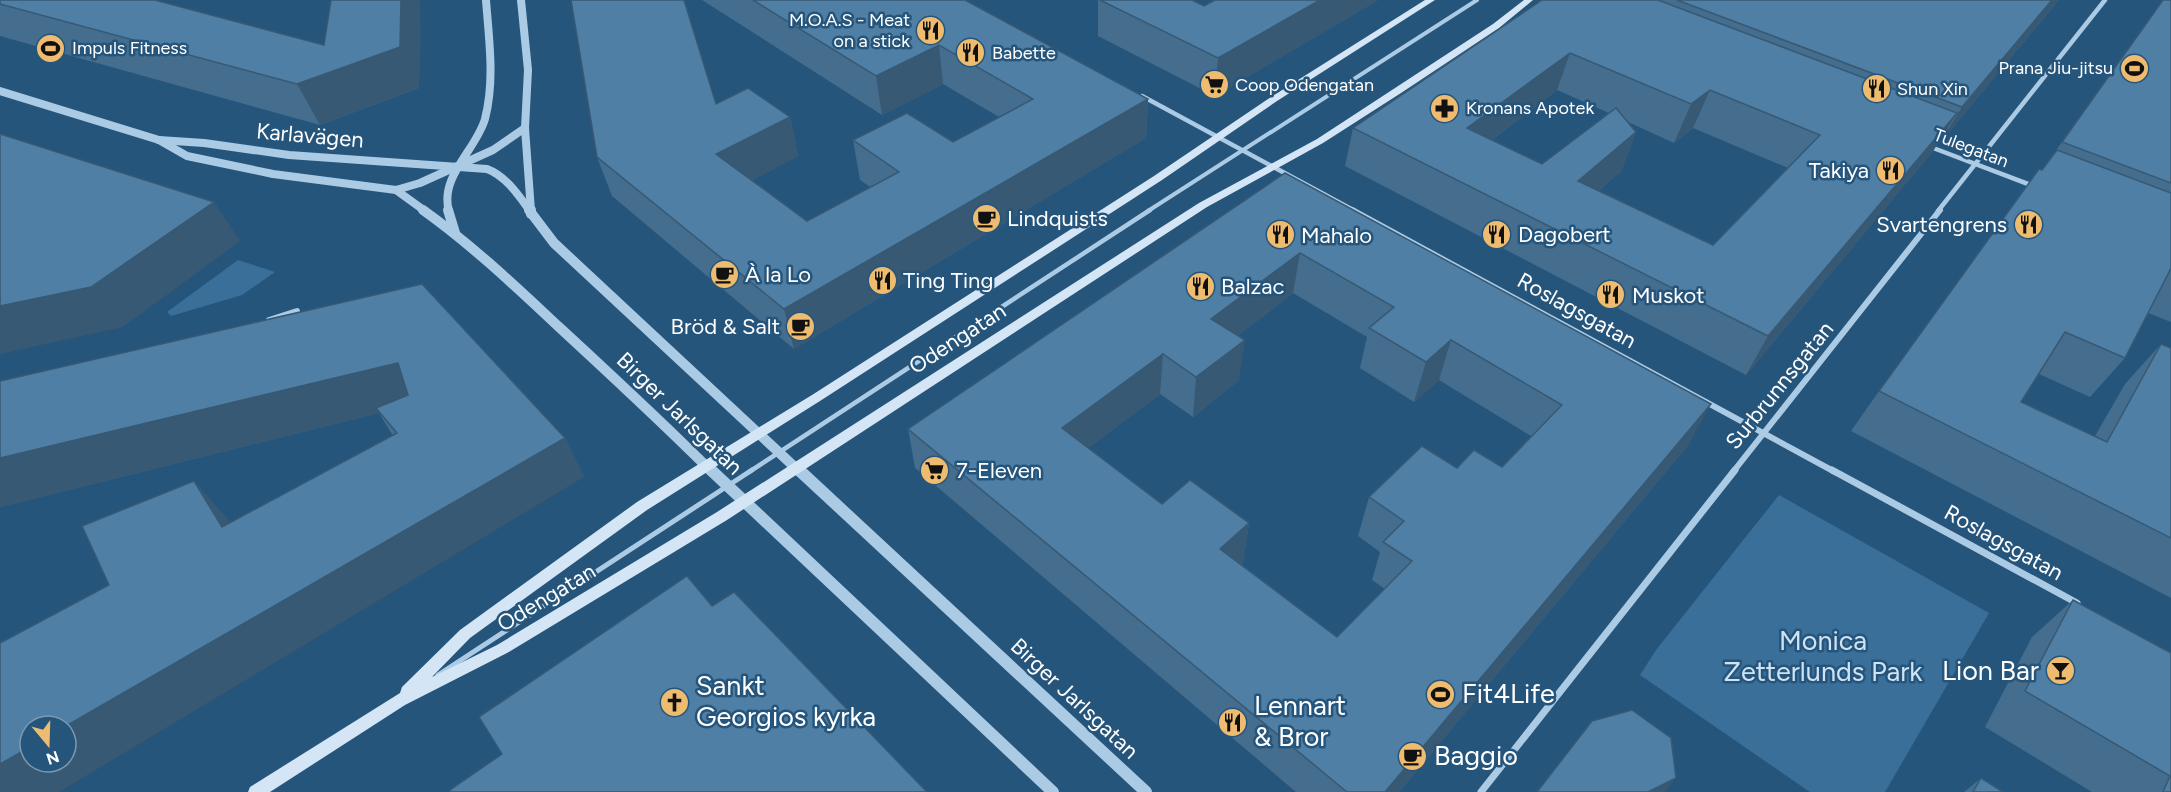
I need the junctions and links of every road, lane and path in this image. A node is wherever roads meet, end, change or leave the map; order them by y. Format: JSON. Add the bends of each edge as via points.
{"nodes":[{"id":1,"x":486,"y":0,"type":"edge"},
{"id":2,"x":521,"y":0,"type":"edge"},
{"id":3,"x":1431,"y":0,"type":"edge"},
{"id":4,"x":1477,"y":0,"type":"edge"},
{"id":5,"x":1529,"y":0,"type":"edge"},
{"id":6,"x":2105,"y":0,"type":"edge"},
{"id":7,"x":1131,"y":90,"type":"edge"},
{"id":8,"x":0,"y":91,"type":"edge"},
{"id":9,"x":525,"y":128,"type":"junction"},
{"id":10,"x":1220,"y":137,"type":"junction"},
{"id":11,"x":159,"y":141,"type":"junction"},
{"id":12,"x":1924,"y":145,"type":"edge"},
{"id":13,"x":1244,"y":150,"type":"junction"},
{"id":14,"x":1976,"y":164,"type":"junction"},
{"id":15,"x":458,"y":166,"type":"junction"},
{"id":16,"x":1273,"y":166,"type":"junction"},
{"id":17,"x":2043,"y":189,"type":"edge"},
{"id":18,"x":396,"y":190,"type":"junction"},
{"id":19,"x":531,"y":214,"type":"junction"},
{"id":20,"x":455,"y":233,"type":"junction"},
{"id":21,"x":297,"y":311,"type":"edge"},
{"id":22,"x":265,"y":321,"type":"edge"},
{"id":23,"x":759,"y":433,"type":"junction"},
{"id":24,"x":1765,"y":433,"type":"junction"},
{"id":25,"x":779,"y":451,"type":"junction"},
{"id":26,"x":706,"y":466,"type":"junction"},
{"id":27,"x":798,"y":468,"type":"junction"},
{"id":28,"x":726,"y":486,"type":"junction"},
{"id":29,"x":743,"y":503,"type":"junction"},
{"id":30,"x":2089,"y":609,"type":"edge"},
{"id":31,"x":400,"y":700,"type":"junction"},
{"id":32,"x":256,"y":792,"type":"edge"},
{"id":33,"x":1053,"y":792,"type":"edge"},
{"id":34,"x":1146,"y":792,"type":"edge"},
{"id":35,"x":1481,"y":792,"type":"edge"}],
"edges":[{"from":1,"to":15,"type":"street","via":[[492,83],[484,122]]},
{"from":2,"to":9,"type":"street","via":[[528,70]]},
{"from":3,"to":10,"type":"main road","name":"Odengatan"},
{"from":4,"to":13,"type":"lane","name":"Odengatan"},
{"from":5,"to":16,"type":"main road","name":"Odengatan","via":[[1398,91]]},
{"from":6,"to":14,"type":"street","name":"Surbrunnsgatan"},
{"from":7,"to":10,"type":"street","name":"Roslagsgatan"},
{"from":8,"to":11,"type":"street","name":"Karlavägen"},
{"from":9,"to":15,"type":"street","name":"Karlavägen","via":[[493,150]]},
{"from":9,"to":19,"type":"street"},
{"from":10,"to":13,"type":"street","name":"Roslagsgatan"},
{"from":10,"to":23,"type":"main road","name":"Odengatan"},
{"from":11,"to":15,"type":"street","name":"Karlavägen","via":[[289,155]]},
{"from":11,"to":18,"type":"street","name":"Karlavägen","via":[[187,156],[208,161]]},
{"from":12,"to":14,"type":"street","name":"Tulegatan"},
{"from":13,"to":16,"type":"street","name":"Roslagsgatan"},
{"from":13,"to":25,"type":"lane","name":"Odengatan"},
{"from":14,"to":17,"type":"street","name":"Tulegatan"},
{"from":14,"to":24,"type":"street","name":"Surbrunnsgatan"},
{"from":15,"to":18,"type":"street","name":"Karlavägen"},
{"from":15,"to":19,"type":"street","name":"Karlavägen","via":[[493,171],[505,179]]},
{"from":15,"to":20,"type":"street","via":[[446,202]]},
{"from":16,"to":24,"type":"street","name":"Roslagsgatan"},
{"from":16,"to":27,"type":"main road","name":"Odengatan","via":[[1203,205]]},
{"from":18,"to":20,"type":"street","name":"Karlavägen"},
{"from":19,"to":23,"type":"street","name":"Birger Jarlsgatan","via":[[554,243]]},
{"from":20,"to":26,"type":"street","name":"Birger Jarlsgatan"},
{"from":21,"to":22,"type":"street"},
{"from":23,"to":25,"type":"street","name":"Birger Jarlsgatan"},
{"from":23,"to":26,"type":"main road","name":"Odengatan"},
{"from":24,"to":30,"type":"street","name":"Roslagsgatan"},
{"from":24,"to":35,"type":"street","name":"Surbrunnsgatan"},
{"from":25,"to":27,"type":"street","name":"Birger Jarlsgatan"},
{"from":25,"to":28,"type":"lane","name":"Odengatan"},
{"from":26,"to":28,"type":"street","name":"Birger Jarlsgatan"},
{"from":26,"to":31,"type":"main road","name":"Odengatan","via":[[642,506],[465,634]]},
{"from":27,"to":29,"type":"main road","name":"Odengatan"},
{"from":27,"to":34,"type":"street","name":"Birger Jarlsgatan"},
{"from":28,"to":29,"type":"street","name":"Birger Jarlsgatan"},
{"from":28,"to":31,"type":"lane","name":"Odengatan"},
{"from":29,"to":31,"type":"main road","name":"Odengatan","via":[[502,649]]},
{"from":29,"to":33,"type":"street","name":"Birger Jarlsgatan"},
{"from":31,"to":32,"type":"main road","name":"Odengatan"}]}
